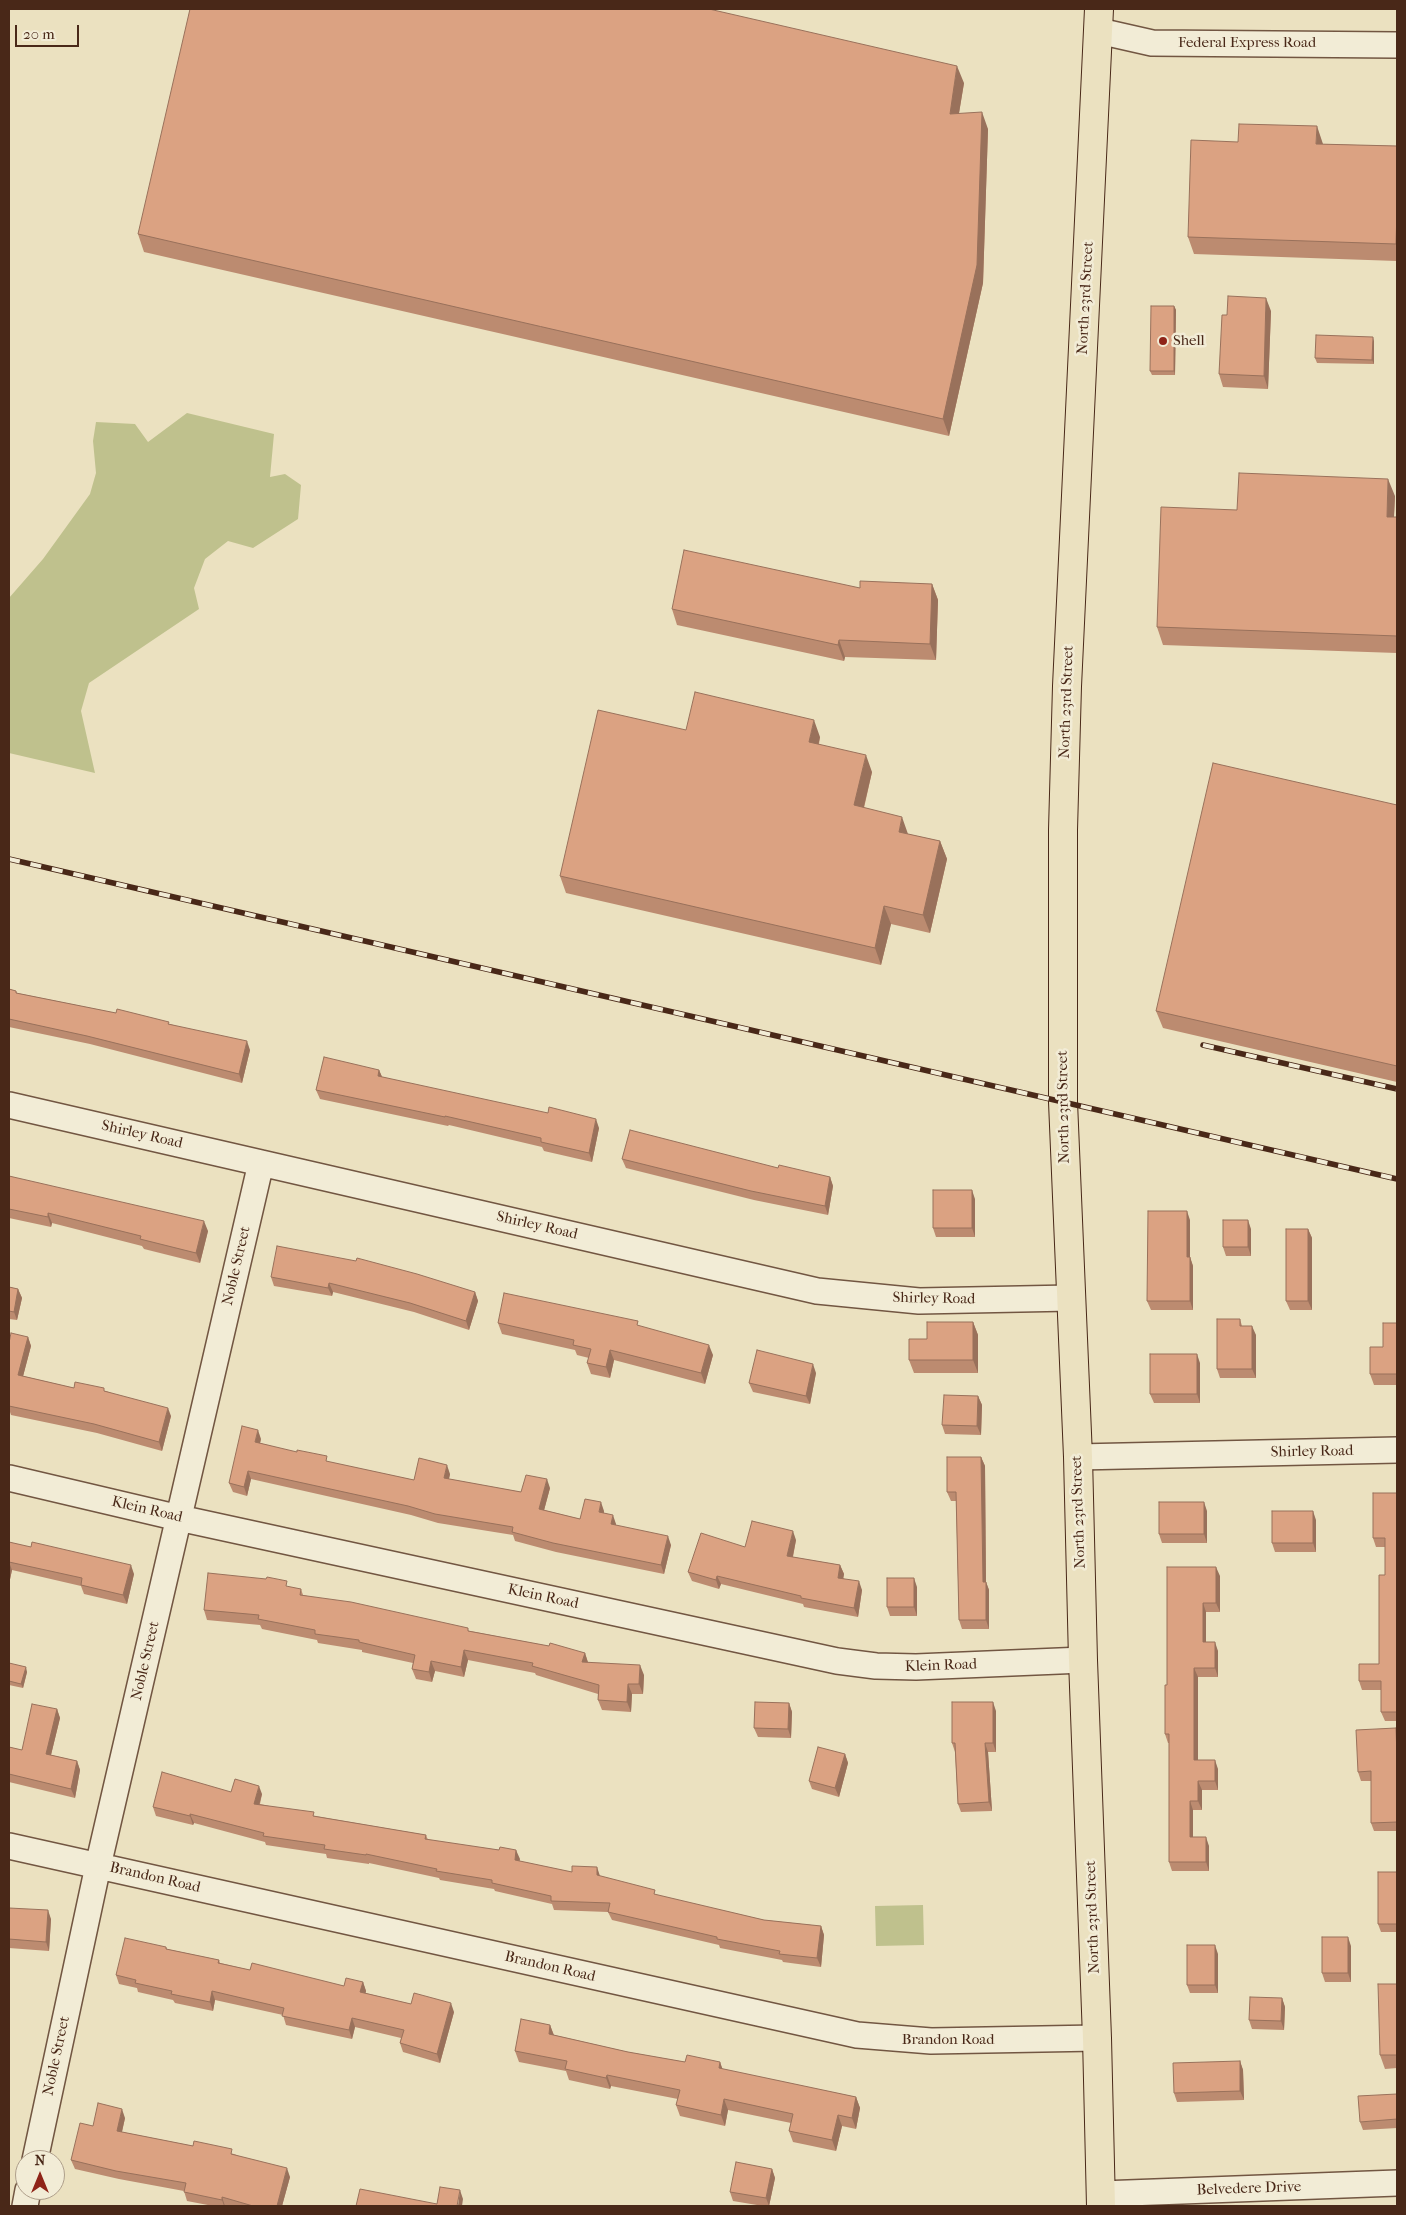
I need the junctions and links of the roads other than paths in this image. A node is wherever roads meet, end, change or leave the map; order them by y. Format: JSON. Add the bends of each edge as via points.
{"nodes":[{"id":1,"x":1099,"y":20,"type":"edge"},
{"id":2,"x":1397,"y":45,"type":"edge"},
{"id":3,"x":9,"y":1105,"type":"edge"},
{"id":4,"x":261,"y":1163,"type":"junction"},
{"id":5,"x":1071,"y":1298,"type":"junction"},
{"id":6,"x":1397,"y":1450,"type":"edge"},
{"id":7,"x":1078,"y":1457,"type":"junction"},
{"id":8,"x":9,"y":1478,"type":"edge"},
{"id":9,"x":179,"y":1518,"type":"junction"},
{"id":10,"x":1083,"y":1660,"type":"junction"},
{"id":11,"x":9,"y":1846,"type":"edge"},
{"id":12,"x":98,"y":1866,"type":"junction"},
{"id":13,"x":1098,"y":2038,"type":"junction"},
{"id":14,"x":37,"y":2150,"type":"edge"},
{"id":15,"x":1397,"y":2183,"type":"edge"},
{"id":16,"x":1101,"y":2200,"type":"edge"}],
"edges":[{"from":1,"to":2,"type":"street","name":"Federal Express Road","via":[[1152,43]]},
{"from":1,"to":5,"type":"main road","name":"North 23rd Street","via":[[1072,557],[1063,830],[1063,1102]]},
{"from":3,"to":4,"type":"street","name":"Shirley Road"},
{"from":4,"to":5,"type":"street","name":"Shirley Road","via":[[817,1291],[919,1301]]},
{"from":4,"to":9,"type":"street","name":"Noble Street"},
{"from":5,"to":7,"type":"main road","name":"North 23rd Street"},
{"from":6,"to":7,"type":"street","name":"Shirley Road"},
{"from":7,"to":10,"type":"main road","name":"North 23rd Street"},
{"from":8,"to":9,"type":"street","name":"Klein Road"},
{"from":9,"to":10,"type":"street","name":"Klein Road","via":[[837,1661],[916,1667]]},
{"from":9,"to":12,"type":"street","name":"Noble Street"},
{"from":10,"to":13,"type":"main road","name":"North 23rd Street"},
{"from":11,"to":12,"type":"street","name":"Brandon Road"},
{"from":12,"to":13,"type":"street","name":"Brandon Road","via":[[857,2035],[931,2042]]},
{"from":12,"to":14,"type":"street","name":"Noble Street"},
{"from":13,"to":16,"type":"main road","name":"North 23rd Street"},
{"from":15,"to":16,"type":"street","name":"Belvedere Drive"}]}
